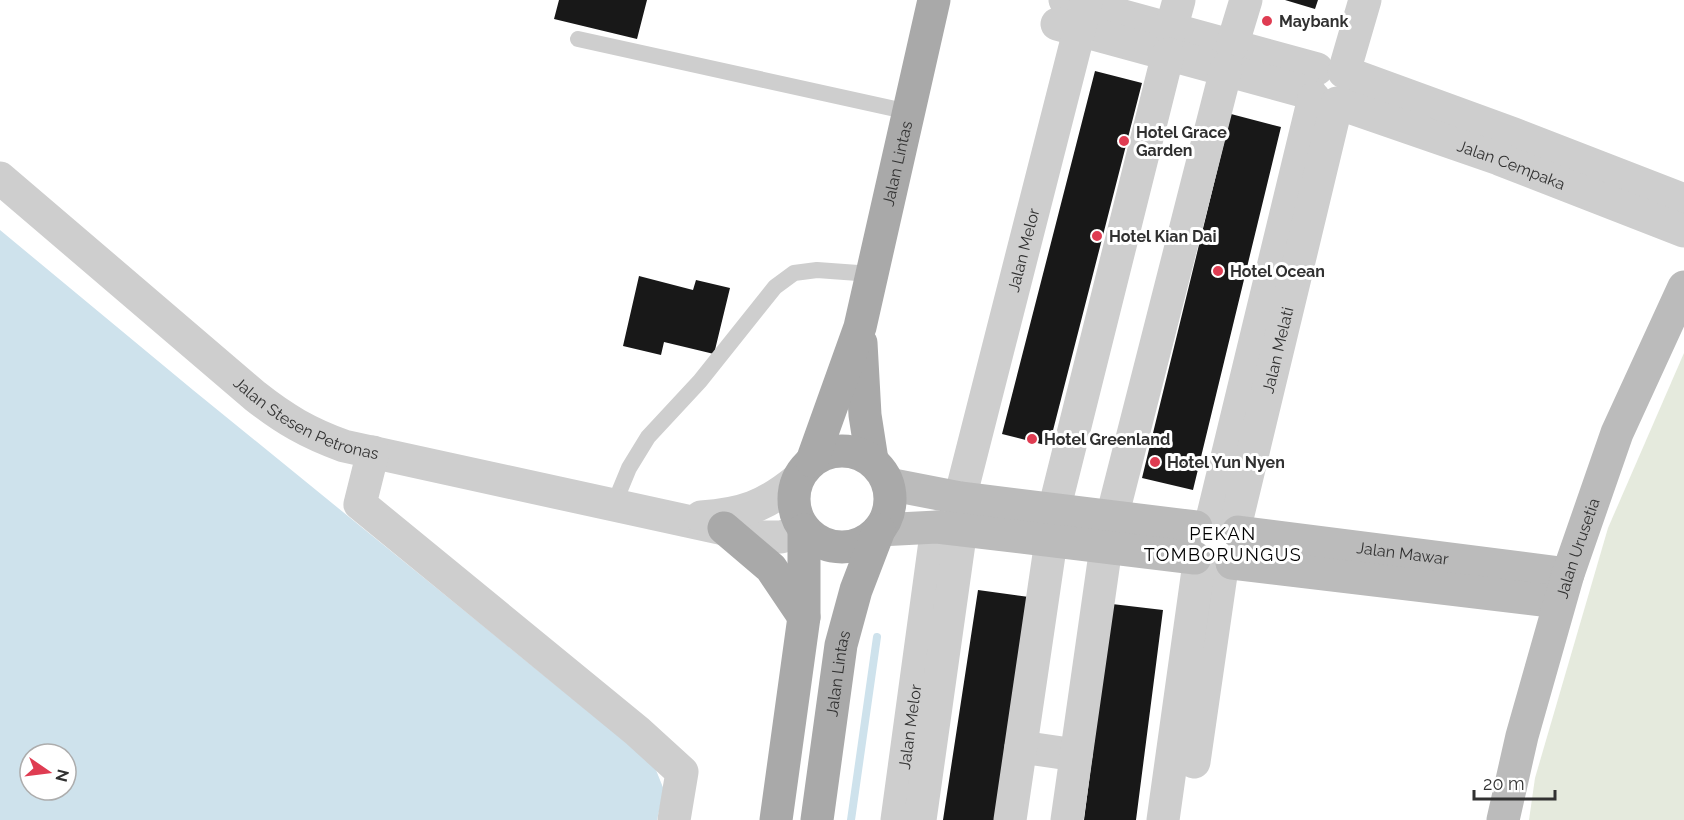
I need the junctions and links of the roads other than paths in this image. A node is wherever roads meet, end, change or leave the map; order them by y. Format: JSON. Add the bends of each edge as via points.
{"nodes":[{"id":1,"x":934,"y":0,"type":"edge"},
{"id":2,"x":1246,"y":0,"type":"edge"},
{"id":3,"x":1343,"y":0,"type":"edge"},
{"id":4,"x":1365,"y":0,"type":"edge"},
{"id":5,"x":1073,"y":10,"type":"edge"},
{"id":6,"x":1173,"y":28,"type":"edge"},
{"id":7,"x":579,"y":39,"type":"dead end"},
{"id":8,"x":1229,"y":58,"type":"junction"},
{"id":9,"x":1324,"y":84,"type":"junction"},
{"id":10,"x":909,"y":112,"type":"junction"},
{"id":11,"x":0,"y":178,"type":"edge"},
{"id":12,"x":1684,"y":200,"type":"edge"},
{"id":13,"x":1684,"y":231,"type":"edge"},
{"id":14,"x":872,"y":274,"type":"junction"},
{"id":15,"x":1684,"y":287,"type":"edge"},
{"id":16,"x":860,"y":327,"type":"junction"},
{"id":17,"x":373,"y":452,"type":"junction"},
{"id":18,"x":804,"y":470,"type":"junction"},
{"id":19,"x":880,"y":472,"type":"junction"},
{"id":20,"x":949,"y":496,"type":"junction"},
{"id":21,"x":612,"y":504,"type":"junction"},
{"id":22,"x":682,"y":519,"type":"junction"},
{"id":23,"x":1052,"y":525,"type":"junction"},
{"id":24,"x":724,"y":528,"type":"junction"},
{"id":25,"x":949,"y":528,"type":"junction"},
{"id":26,"x":804,"y":530,"type":"junction"},
{"id":27,"x":879,"y":530,"type":"junction"},
{"id":28,"x":1109,"y":532,"type":"junction"},
{"id":29,"x":1216,"y":545,"type":"junction"},
{"id":30,"x":1563,"y":588,"type":"junction"},
{"id":31,"x":804,"y":617,"type":"junction"},
{"id":32,"x":1021,"y":747,"type":"junction"},
{"id":33,"x":1076,"y":755,"type":"junction"},
{"id":34,"x":674,"y":820,"type":"edge"},
{"id":35,"x":777,"y":820,"type":"edge"},
{"id":36,"x":817,"y":820,"type":"edge"},
{"id":37,"x":897,"y":820,"type":"edge"},
{"id":38,"x":920,"y":820,"type":"edge"},
{"id":39,"x":1010,"y":820,"type":"edge"},
{"id":40,"x":1067,"y":820,"type":"edge"},
{"id":41,"x":1163,"y":820,"type":"edge"},
{"id":42,"x":1186,"y":820,"type":"edge"},
{"id":43,"x":1503,"y":820,"type":"edge"}],
"edges":[{"from":1,"to":10,"type":"main road","name":"Jalan Lintas"},
{"from":2,"to":8,"type":"street"},
{"from":3,"to":9,"type":"street","name":"Jalan Melati"},
{"from":4,"to":9,"type":"street","name":"Jalan Melati"},
{"from":5,"to":6,"type":"street","name":"Jalan Cempaka"},
{"from":5,"to":20,"type":"street","name":"Jalan Melor"},
{"from":6,"to":8,"type":"street","name":"Jalan Cempaka"},
{"from":6,"to":23,"type":"street"},
{"from":7,"to":10,"type":"lane"},
{"from":8,"to":9,"type":"street","name":"Jalan Cempaka"},
{"from":8,"to":28,"type":"street"},
{"from":9,"to":12,"type":"street","name":"Jalan Cempaka","via":[[1514,134]]},
{"from":9,"to":13,"type":"street","name":"Jalan Cempaka","via":[[1499,159]]},
{"from":9,"to":29,"type":"street","name":"Jalan Melati"},
{"from":10,"to":14,"type":"main road","name":"Jalan Lintas"},
{"from":11,"to":17,"type":"street","name":"Jalan Stesen Petronas","via":[[284,418],[314,435]]},
{"from":14,"to":16,"type":"main road","name":"Jalan Lintas"},
{"from":14,"to":21,"type":"lane","via":[[817,270],[794,273],[775,287],[700,381],[648,436]]},
{"from":15,"to":30,"type":"street","name":"Jalan Urusetia","via":[[1617,433]]},
{"from":16,"to":18,"type":"main road","name":"Jalan Lintas"},
{"from":16,"to":19,"type":"main road","name":"Jalan Lintas","via":[[865,415]]},
{"from":17,"to":21,"type":"street","name":"Jalan Stesen Petronas"},
{"from":17,"to":34,"type":"street","via":[[360,504],[682,772]]},
{"from":18,"to":19,"type":"main road","via":[[826,453],[842,450],[858,452]]},
{"from":18,"to":22,"type":"street","name":"Jalan Stesen Petronas","via":[[775,498],[740,512]]},
{"from":18,"to":26,"type":"main road","via":[[794,492],[794,506]]},
{"from":19,"to":20,"type":"street","name":"Jalan Mawar"},
{"from":19,"to":27,"type":"main road","via":[[890,508]]},
{"from":20,"to":23,"type":"street","name":"Jalan Mawar"},
{"from":21,"to":22,"type":"street","name":"Jalan Stesen Petronas"},
{"from":22,"to":24,"type":"street","name":"Jalan Stesen Petronas"},
{"from":23,"to":25,"type":"street","name":"Jalan Mawar"},
{"from":23,"to":28,"type":"street","name":"Jalan Mawar"},
{"from":23,"to":32,"type":"street"},
{"from":24,"to":26,"type":"street","name":"Jalan Stesen Petronas","via":[[760,537],[781,537]]},
{"from":24,"to":31,"type":"main road","via":[[771,568]]},
{"from":25,"to":27,"type":"street","name":"Jalan Mawar"},
{"from":25,"to":37,"type":"street","name":"Jalan Melor"},
{"from":25,"to":38,"type":"street","name":"Jalan Melor"},
{"from":26,"to":27,"type":"main road","via":[[815,539],[842,548],[868,540]]},
{"from":26,"to":31,"type":"main road"},
{"from":27,"to":36,"type":"main road","name":"Jalan Lintas","via":[[856,590],[841,645]]},
{"from":28,"to":29,"type":"street","name":"Jalan Mawar"},
{"from":28,"to":33,"type":"street"},
{"from":29,"to":30,"type":"street","name":"Jalan Mawar"},
{"from":29,"to":41,"type":"street","name":"Jalan Melati"},
{"from":29,"to":42,"type":"street","name":"Jalan Melati"},
{"from":30,"to":43,"type":"street","name":"Jalan Urusetia"},
{"from":31,"to":35,"type":"main road"},
{"from":32,"to":33,"type":"street"},
{"from":32,"to":39,"type":"street"},
{"from":33,"to":40,"type":"street"}]}
